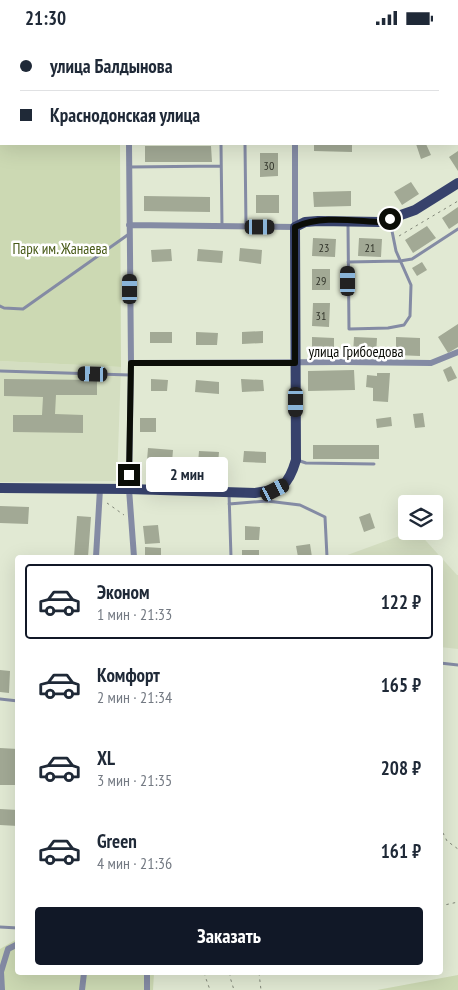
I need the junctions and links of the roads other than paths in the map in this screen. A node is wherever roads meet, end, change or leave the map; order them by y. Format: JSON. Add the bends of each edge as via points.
{"nodes":[{"id":1,"x":129,"y":145,"type":"edge"},
{"id":2,"x":221,"y":145,"type":"edge"},
{"id":3,"x":245,"y":145,"type":"edge"},
{"id":4,"x":294,"y":145,"type":"edge"},
{"id":5,"x":221,"y":166,"type":"junction"},
{"id":6,"x":129,"y":167,"type":"junction"},
{"id":7,"x":458,"y":183,"type":"edge"},
{"id":8,"x":390,"y":219,"type":"junction"},
{"id":9,"x":349,"y":221,"type":"junction"},
{"id":10,"x":130,"y":225,"type":"junction"},
{"id":11,"x":222,"y":226,"type":"junction"},
{"id":12,"x":246,"y":227,"type":"junction"},
{"id":13,"x":295,"y":227,"type":"junction"},
{"id":14,"x":458,"y":229,"type":"edge"},
{"id":15,"x":130,"y":233,"type":"junction"},
{"id":16,"x":400,"y":261,"type":"junction"},
{"id":17,"x":348,"y":262,"type":"junction"},
{"id":18,"x":0,"y":306,"type":"edge"},
{"id":19,"x":458,"y":352,"type":"edge"},
{"id":20,"x":131,"y":363,"type":"junction"},
{"id":21,"x":295,"y":363,"type":"junction"},
{"id":22,"x":0,"y":371,"type":"edge"},
{"id":23,"x":130,"y":375,"type":"junction"},
{"id":24,"x":296,"y":460,"type":"junction"},
{"id":25,"x":374,"y":464,"type":"dead end"},
{"id":26,"x":0,"y":488,"type":"edge"},
{"id":27,"x":129,"y":489,"type":"junction"},
{"id":28,"x":229,"y":492,"type":"junction"},
{"id":29,"x":100,"y":495,"type":"junction"},
{"id":30,"x":229,"y":504,"type":"junction"},
{"id":31,"x":96,"y":555,"type":"edge"},
{"id":32,"x":134,"y":555,"type":"edge"},
{"id":33,"x":231,"y":555,"type":"edge"},
{"id":34,"x":327,"y":555,"type":"edge"},
{"id":35,"x":443,"y":663,"type":"edge"},
{"id":36,"x":458,"y":665,"type":"edge"},
{"id":37,"x":0,"y":699,"type":"edge"},
{"id":38,"x":15,"y":701,"type":"edge"},
{"id":39,"x":0,"y":927,"type":"edge"},
{"id":40,"x":15,"y":928,"type":"edge"},
{"id":41,"x":15,"y":946,"type":"edge"},
{"id":42,"x":84,"y":975,"type":"edge"},
{"id":43,"x":147,"y":975,"type":"edge"},
{"id":44,"x":2,"y":990,"type":"edge"},
{"id":45,"x":82,"y":990,"type":"edge"},
{"id":46,"x":147,"y":990,"type":"edge"}],
"edges":[{"from":1,"to":6,"type":"street"},
{"from":2,"to":5,"type":"lane"},
{"from":3,"to":12,"type":"lane"},
{"from":4,"to":13,"type":"street"},
{"from":5,"to":6,"type":"lane"},
{"from":5,"to":11,"type":"lane"},
{"from":6,"to":10,"type":"street"},
{"from":7,"to":8,"type":"main road","via":[[415,210]]},
{"from":8,"to":9,"type":"main road","via":[[381,222]]},
{"from":8,"to":16,"type":"lane"},
{"from":9,"to":13,"type":"main road","via":[[305,222]]},
{"from":9,"to":17,"type":"lane"},
{"from":10,"to":11,"type":"street"},
{"from":10,"to":15,"type":"street"},
{"from":11,"to":12,"type":"street"},
{"from":12,"to":13,"type":"street"},
{"from":13,"to":21,"type":"main road"},
{"from":14,"to":16,"type":"lane","via":[[412,259]]},
{"from":15,"to":18,"type":"lane","via":[[23,309]]},
{"from":15,"to":20,"type":"street"},
{"from":16,"to":17,"type":"lane"},
{"from":16,"to":17,"type":"lane","via":[[411,285],[410,316],[404,325],[360,329],[349,329]]},
{"from":19,"to":21,"type":"street","name":"улица Грибоедова","via":[[431,363]]},
{"from":20,"to":21,"type":"street","name":"улица Грибоедова"},
{"from":20,"to":23,"type":"street"},
{"from":21,"to":24,"type":"main road"},
{"from":22,"to":23,"type":"lane"},
{"from":23,"to":27,"type":"street"},
{"from":24,"to":25,"type":"lane"},
{"from":24,"to":28,"type":"main road","via":[[286,484],[275,490]]},
{"from":26,"to":29,"type":"main road"},
{"from":27,"to":28,"type":"main road"},
{"from":27,"to":29,"type":"main road"},
{"from":27,"to":32,"type":"street"},
{"from":28,"to":30,"type":"lane"},
{"from":29,"to":31,"type":"street"},
{"from":30,"to":33,"type":"lane"},
{"from":30,"to":34,"type":"lane","via":[[268,501],[300,505],[324,517]]},
{"from":35,"to":36,"type":"lane"},
{"from":37,"to":38,"type":"lane"},
{"from":39,"to":40,"type":"lane"},
{"from":41,"to":44,"type":"street","via":[[8,949],[1,972]]},
{"from":42,"to":45,"type":"street"},
{"from":43,"to":46,"type":"street"}]}
